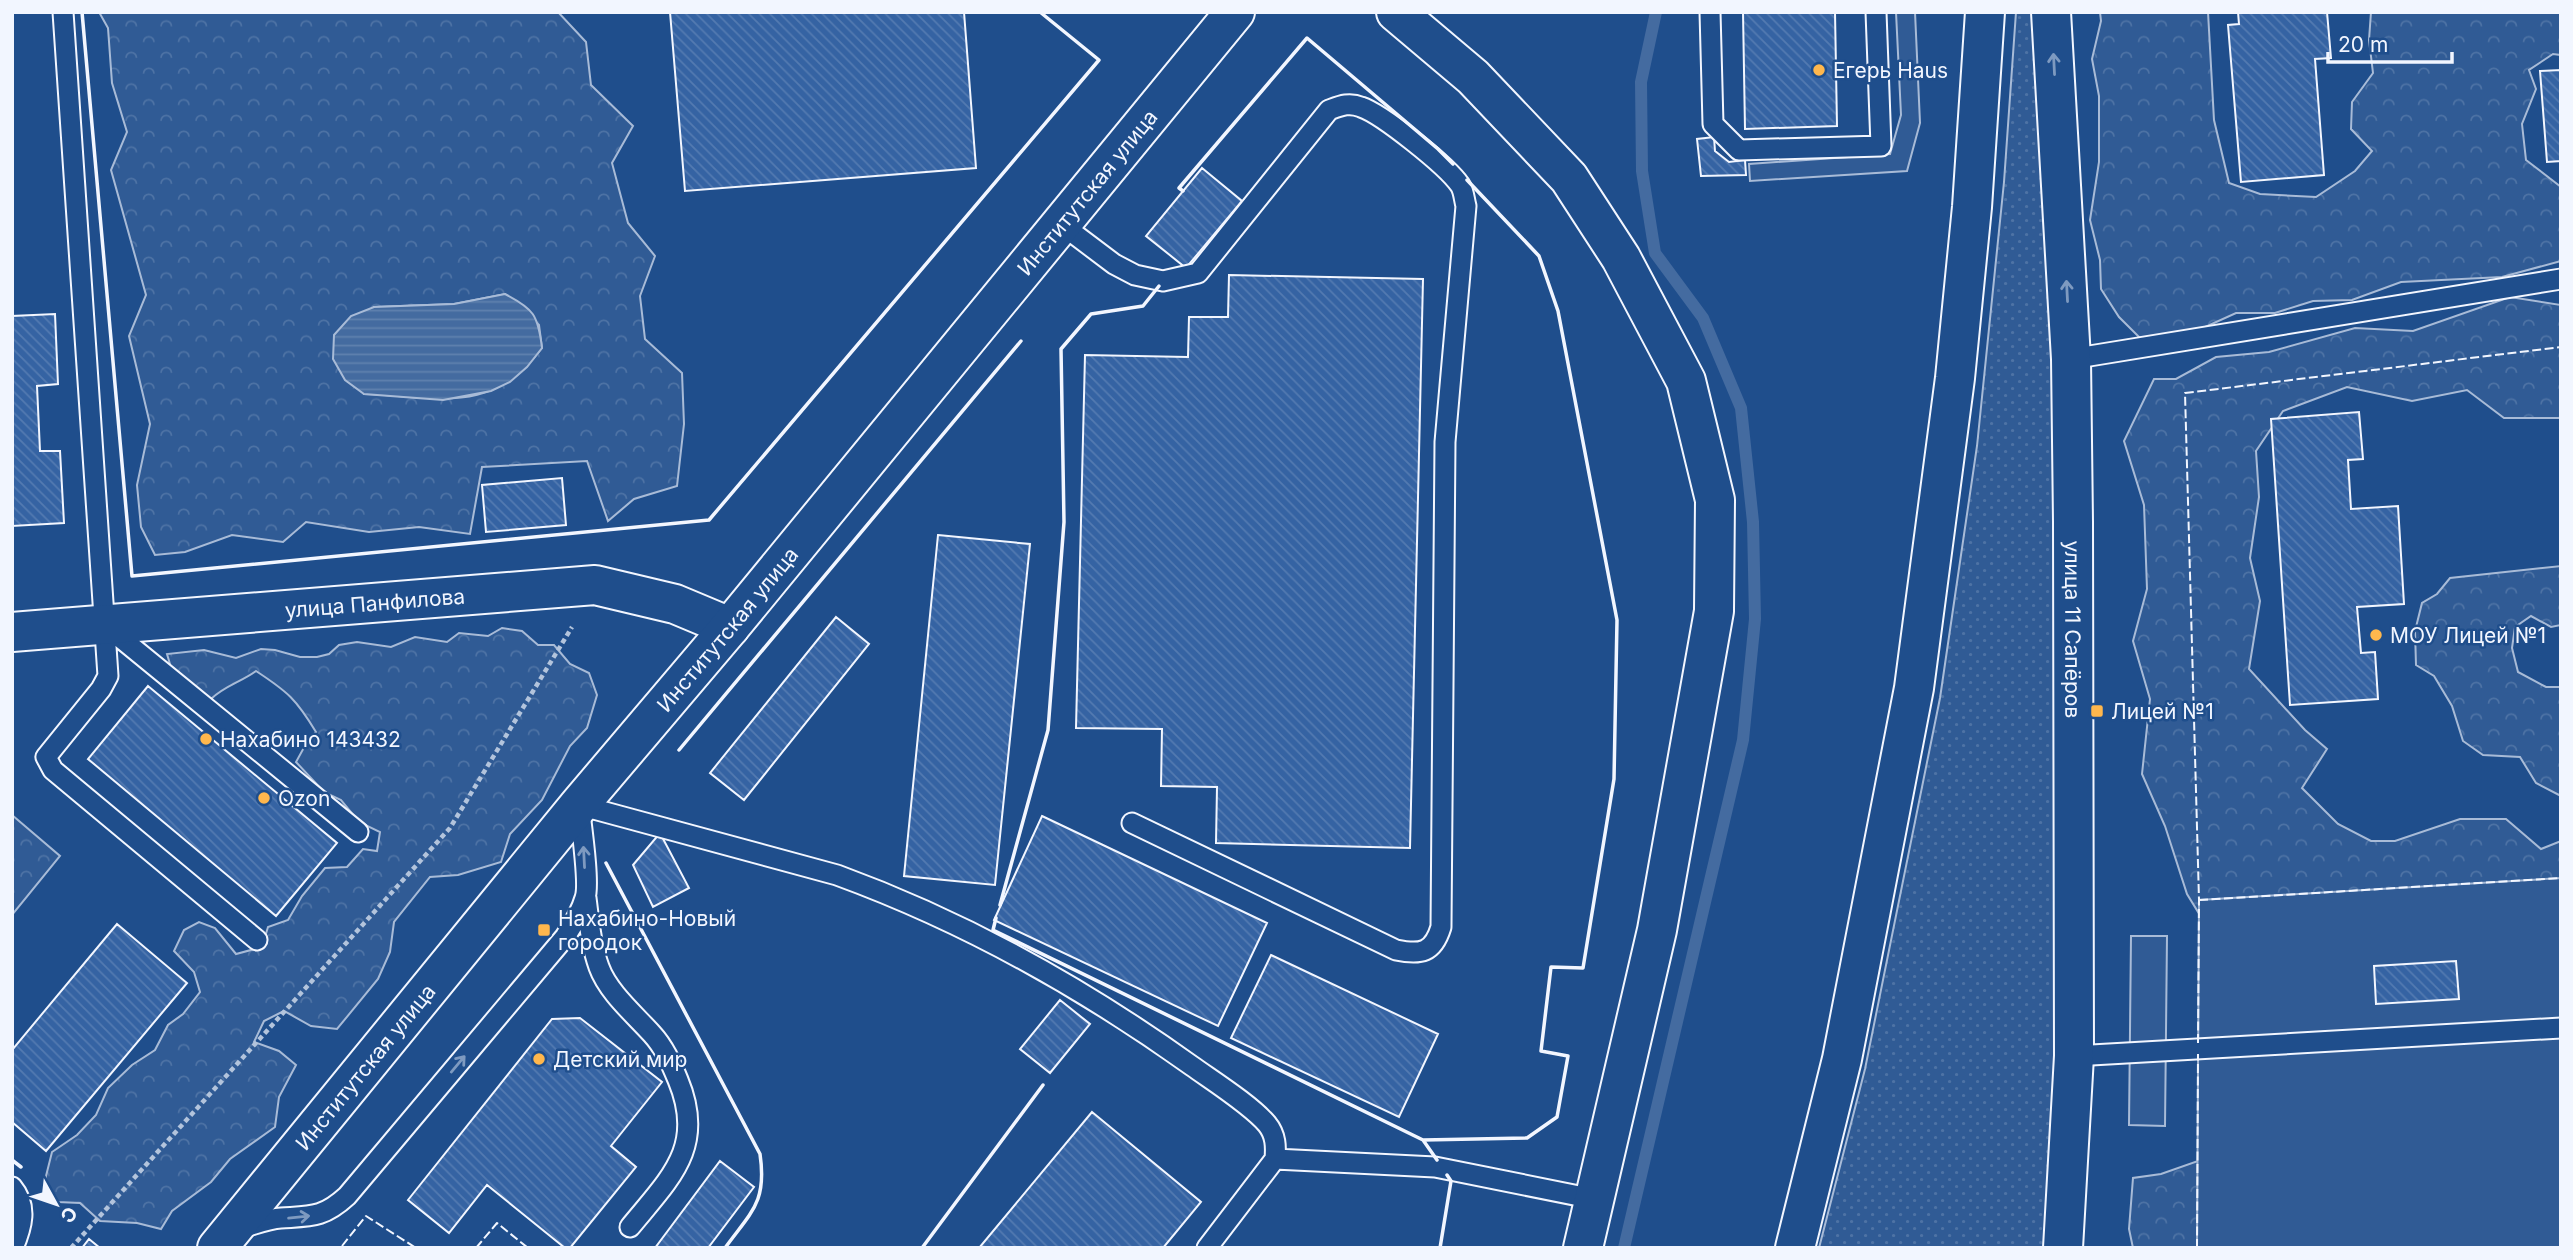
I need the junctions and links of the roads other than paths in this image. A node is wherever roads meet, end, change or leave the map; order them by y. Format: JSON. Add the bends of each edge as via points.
{"nodes":[{"id":1,"x":63,"y":12,"type":"edge"},
{"id":2,"x":1235,"y":12,"type":"edge"},
{"id":3,"x":1396,"y":12,"type":"edge"},
{"id":4,"x":1710,"y":12,"type":"edge"},
{"id":5,"x":1876,"y":12,"type":"edge"},
{"id":6,"x":1985,"y":12,"type":"edge"},
{"id":7,"x":2051,"y":12,"type":"edge"},
{"id":8,"x":1061,"y":224,"type":"junction"},
{"id":9,"x":2561,"y":279,"type":"edge"},
{"id":10,"x":2071,"y":359,"type":"junction"},
{"id":11,"x":105,"y":626,"type":"junction"},
{"id":12,"x":730,"y":627,"type":"junction"},
{"id":13,"x":12,"y":632,"type":"edge"},
{"id":14,"x":579,"y":805,"type":"junction"},
{"id":15,"x":1132,"y":823,"type":"dead end"},
{"id":16,"x":358,"y":832,"type":"dead end"},
{"id":17,"x":586,"y":897,"type":"junction"},
{"id":18,"x":257,"y":940,"type":"dead end"},
{"id":19,"x":2561,"y":1028,"type":"edge"},
{"id":20,"x":2074,"y":1056,"type":"junction"},
{"id":21,"x":1275,"y":1159,"type":"junction"},
{"id":22,"x":12,"y":1187,"type":"edge"},
{"id":23,"x":1594,"y":1199,"type":"junction"},
{"id":24,"x":630,"y":1227,"type":"dead end"},
{"id":25,"x":225,"y":1239,"type":"edge"},
{"id":26,"x":13,"y":1248,"type":"edge"},
{"id":27,"x":1207,"y":1248,"type":"edge"},
{"id":28,"x":1583,"y":1248,"type":"edge"},
{"id":29,"x":1795,"y":1248,"type":"edge"},
{"id":30,"x":2063,"y":1248,"type":"edge"}],
"edges":[{"from":1,"to":11,"type":"lane"},
{"from":2,"to":8,"type":"street","name":"Институтская улица"},
{"from":3,"to":23,"type":"street","via":[[1473,77],[1569,178],[1614,246],[1686,381],[1714,500],[1714,611],[1657,930]]},
{"from":4,"to":5,"type":"lane","via":[[1713,124],[1740,150],[1881,146]]},
{"from":6,"to":29,"type":"street","via":[[1955,378],[1913,688],[1842,1059]]},
{"from":10,"to":7,"type":"street","name":"улица 11 Сапёров","one_way":true},
{"from":8,"to":12,"type":"street","name":"Институтская улица"},
{"from":8,"to":15,"type":"lane","via":[[1135,275],[1163,281],[1198,273],[1329,110],[1345,104],[1360,106],[1386,120],[1424,152],[1458,182],[1465,206],[1445,442],[1441,927],[1436,941],[1427,950],[1396,950]]},
{"from":9,"to":10,"type":"lane"},
{"from":10,"to":20,"type":"street","name":"улица 11 Сапёров"},
{"from":11,"to":12,"type":"street","name":"улица Панфилова","via":[[595,585],[675,604]]},
{"from":11,"to":13,"type":"street","name":"улица Панфилова"},
{"from":11,"to":16,"type":"lane"},
{"from":11,"to":18,"type":"lane","via":[[108,676],[46,757],[53,770]]},
{"from":12,"to":14,"type":"street","name":"Институтская улица"},
{"from":17,"to":14,"type":"lane","one_way":true},
{"from":14,"to":21,"type":"lane","via":[[837,875],[943,920],[1050,974],[1222,1087],[1268,1125],[1276,1143]]},
{"from":14,"to":25,"type":"street","name":"Институтская улица"},
{"from":17,"to":24,"type":"lane","via":[[599,969],[660,1043],[684,1095],[688,1118],[687,1145],[674,1172]]},
{"from":25,"to":17,"type":"lane","one_way":true,"via":[[280,1218],[332,1210],[347,1196],[565,937]]},
{"from":19,"to":20,"type":"lane"},
{"from":20,"to":30,"type":"street","name":"улица 11 Сапёров"},
{"from":21,"to":23,"type":"lane","via":[[1435,1167]]},
{"from":21,"to":27,"type":"lane"},
{"from":22,"to":26,"type":"lane","via":[[23,1212]]},
{"from":23,"to":28,"type":"street"}]}
